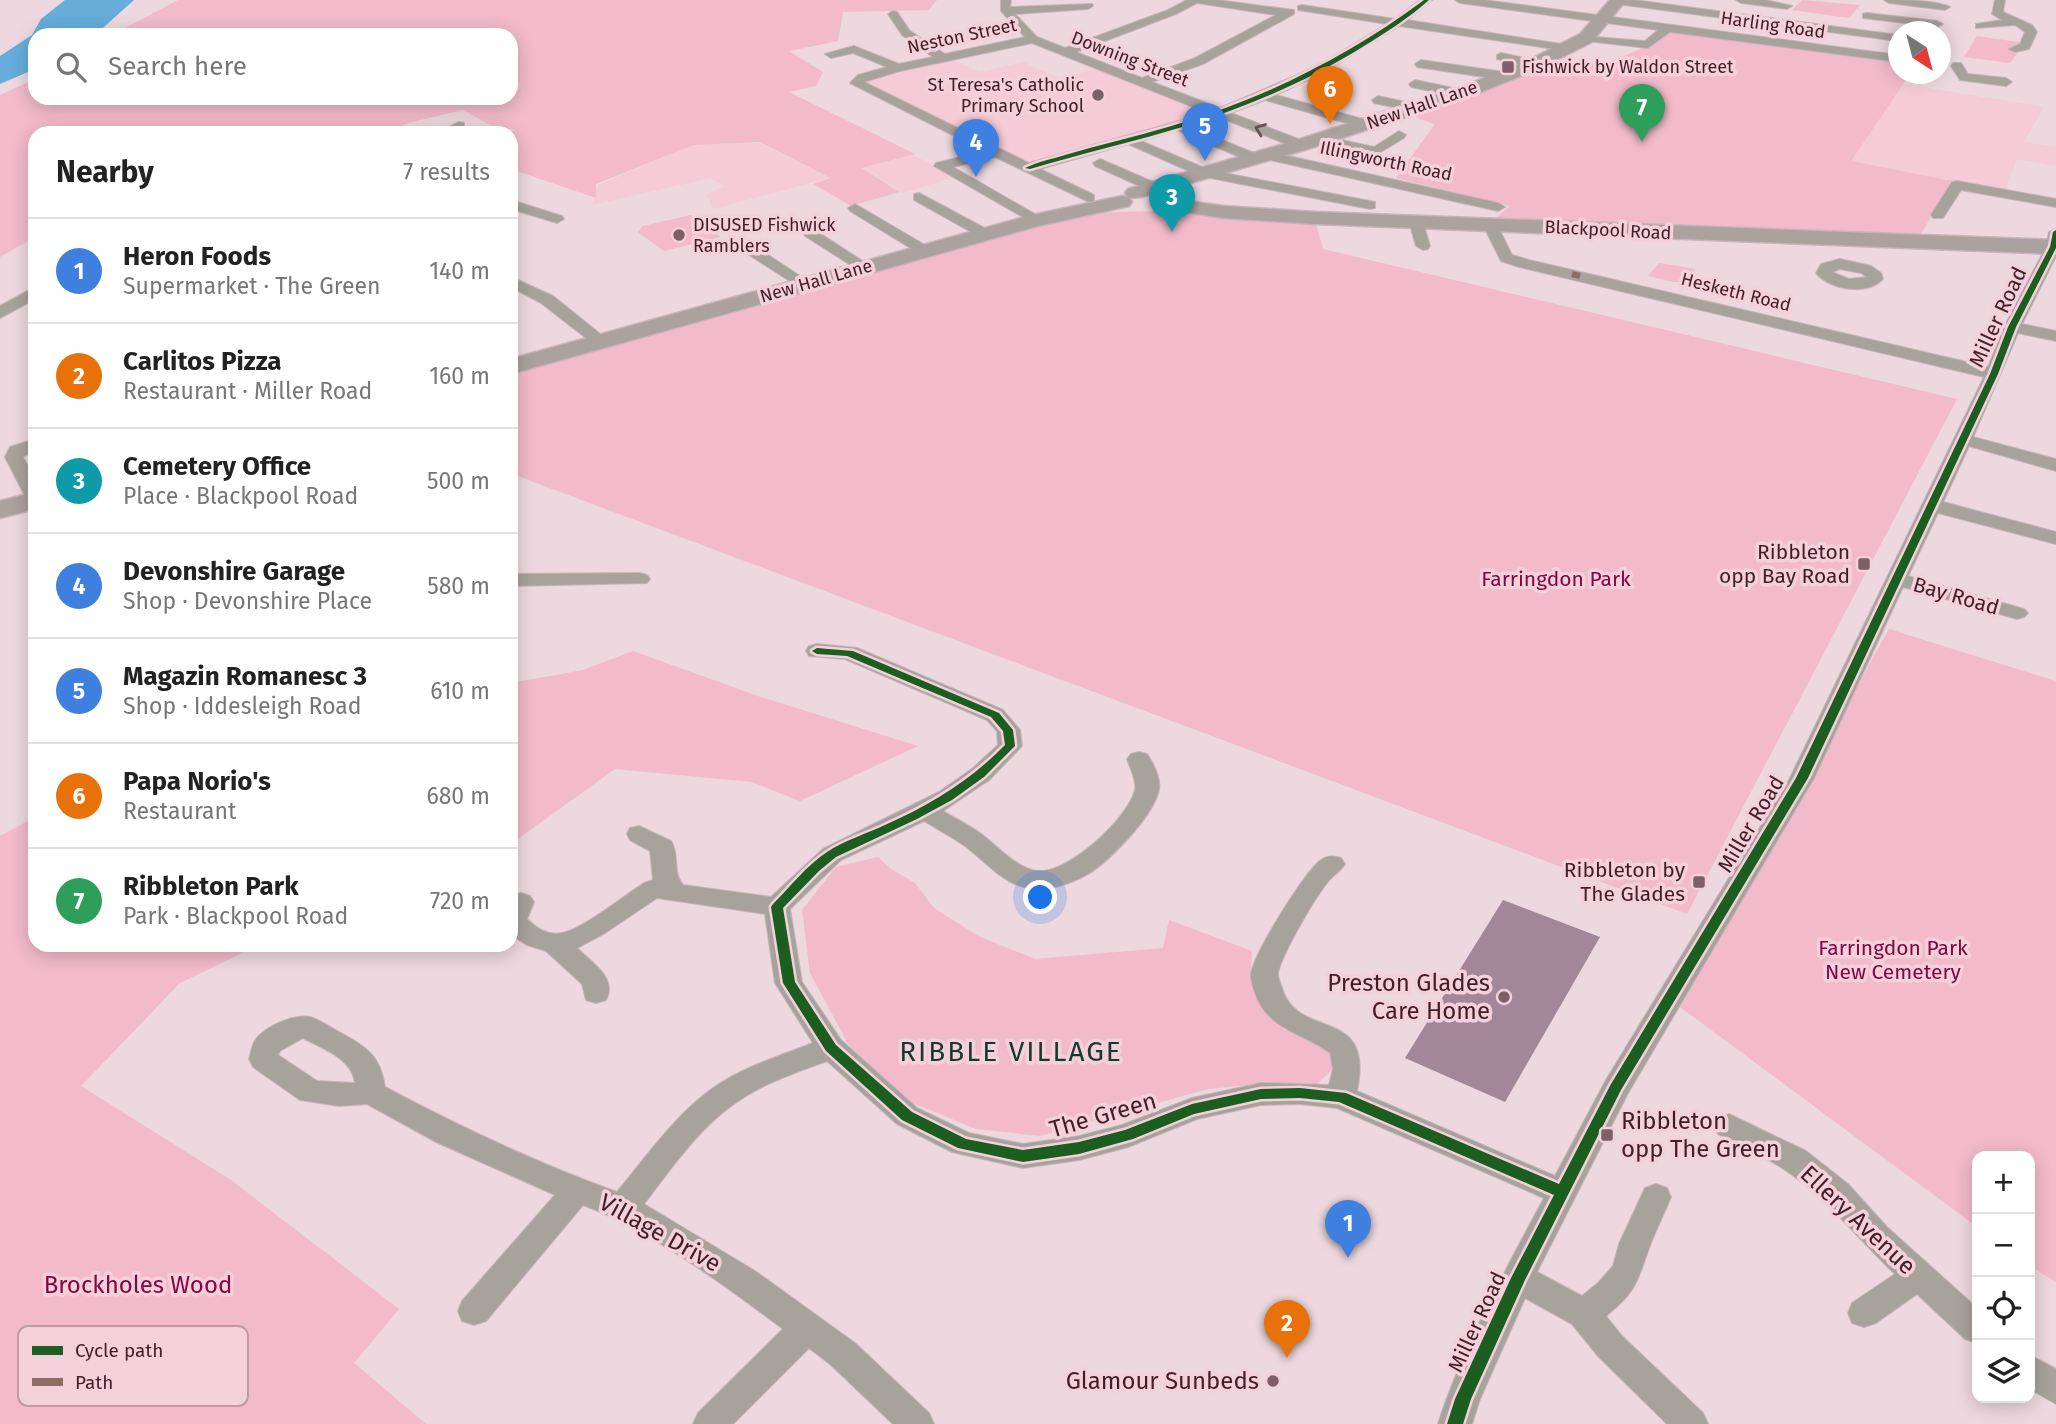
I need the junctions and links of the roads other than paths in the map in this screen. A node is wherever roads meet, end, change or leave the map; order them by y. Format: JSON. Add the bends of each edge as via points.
{"nodes":[{"id":1,"x":1195,"y":0,"type":"edge"},
{"id":2,"x":1282,"y":0,"type":"edge"},
{"id":3,"x":1427,"y":0,"type":"edge"},
{"id":4,"x":1461,"y":0,"type":"edge"},
{"id":5,"x":1741,"y":0,"type":"edge"},
{"id":6,"x":1889,"y":0,"type":"edge"},
{"id":7,"x":2000,"y":0,"type":"edge"},
{"id":8,"x":1304,"y":4,"type":"edge"},
{"id":9,"x":1006,"y":6,"type":"edge"},
{"id":10,"x":1088,"y":6,"type":"dead end"},
{"id":11,"x":1610,"y":6,"type":"edge"},
{"id":12,"x":1787,"y":6,"type":"dead end"},
{"id":13,"x":1945,"y":7,"type":"dead end"},
{"id":14,"x":1284,"y":13,"type":"junction"},
{"id":15,"x":894,"y":14,"type":"dead end"},
{"id":16,"x":1922,"y":21,"type":"edge"},
{"id":17,"x":2016,"y":22,"type":"junction"},
{"id":18,"x":1397,"y":23,"type":"junction"},
{"id":19,"x":1980,"y":26,"type":"dead end"},
{"id":20,"x":1667,"y":28,"type":"junction"},
{"id":21,"x":1852,"y":32,"type":"junction"},
{"id":22,"x":1587,"y":36,"type":"junction"},
{"id":23,"x":1888,"y":37,"type":"edge"},
{"id":24,"x":1033,"y":39,"type":"junction"},
{"id":25,"x":1567,"y":40,"type":"junction"},
{"id":26,"x":2023,"y":50,"type":"dead end"},
{"id":27,"x":1064,"y":51,"type":"junction"},
{"id":28,"x":831,"y":54,"type":"dead end"},
{"id":29,"x":1501,"y":57,"type":"dead end"},
{"id":30,"x":942,"y":58,"type":"junction"},
{"id":31,"x":1888,"y":58,"type":"edge"},
{"id":32,"x":1421,"y":64,"type":"dead end"},
{"id":33,"x":1535,"y":64,"type":"junction"},
{"id":34,"x":1951,"y":67,"type":"edge"},
{"id":35,"x":898,"y":68,"type":"junction"},
{"id":36,"x":1504,"y":76,"type":"junction"},
{"id":37,"x":1141,"y":82,"type":"junction"},
{"id":38,"x":2010,"y":83,"type":"dead end"},
{"id":39,"x":1415,"y":84,"type":"dead end"},
{"id":40,"x":1459,"y":93,"type":"junction"},
{"id":41,"x":1262,"y":95,"type":"junction"},
{"id":42,"x":1378,"y":100,"type":"dead end"},
{"id":43,"x":1416,"y":108,"type":"junction"},
{"id":44,"x":1219,"y":113,"type":"junction"},
{"id":45,"x":1366,"y":124,"type":"junction"},
{"id":46,"x":1178,"y":126,"type":"junction"},
{"id":47,"x":1399,"y":135,"type":"dead end"},
{"id":48,"x":1129,"y":139,"type":"junction"},
{"id":49,"x":1310,"y":142,"type":"junction"},
{"id":50,"x":994,"y":153,"type":"junction"},
{"id":51,"x":1260,"y":156,"type":"junction"},
{"id":52,"x":1100,"y":163,"type":"dead end"},
{"id":53,"x":1028,"y":168,"type":"junction"},
{"id":54,"x":1205,"y":173,"type":"junction"},
{"id":55,"x":1147,"y":196,"type":"junction"},
{"id":56,"x":919,"y":197,"type":"dead end"},
{"id":57,"x":1089,"y":198,"type":"dead end"},
{"id":58,"x":2056,"y":203,"type":"edge"},
{"id":59,"x":1370,"y":205,"type":"dead end"},
{"id":60,"x":518,"y":206,"type":"edge"},
{"id":61,"x":855,"y":208,"type":"dead end"},
{"id":62,"x":1938,"y":215,"type":"dead end"},
{"id":63,"x":1494,"y":216,"type":"junction"},
{"id":64,"x":557,"y":219,"type":"dead end"},
{"id":65,"x":1035,"y":220,"type":"junction"},
{"id":66,"x":1416,"y":222,"type":"junction"},
{"id":67,"x":810,"y":233,"type":"dead end"},
{"id":68,"x":985,"y":234,"type":"junction"},
{"id":69,"x":1834,"y":238,"type":"junction"},
{"id":70,"x":2055,"y":242,"type":"edge"},
{"id":71,"x":745,"y":246,"type":"dead end"},
{"id":72,"x":1423,"y":246,"type":"dead end"},
{"id":73,"x":926,"y":251,"type":"junction"},
{"id":74,"x":1840,"y":264,"type":"dead end"},
{"id":75,"x":865,"y":268,"type":"junction"},
{"id":76,"x":518,"y":284,"type":"edge"},
{"id":77,"x":804,"y":285,"type":"junction"},
{"id":78,"x":28,"y":296,"type":"edge"},
{"id":79,"x":0,"y":313,"type":"edge"},
{"id":80,"x":2012,"y":327,"type":"junction"},
{"id":81,"x":2056,"y":336,"type":"edge"},
{"id":82,"x":601,"y":341,"type":"junction"},
{"id":83,"x":518,"y":365,"type":"edge"},
{"id":84,"x":1994,"y":374,"type":"junction"},
{"id":85,"x":1962,"y":439,"type":"junction"},
{"id":86,"x":28,"y":447,"type":"edge"},
{"id":87,"x":2056,"y":465,"type":"edge"},
{"id":88,"x":28,"y":484,"type":"edge"},
{"id":89,"x":28,"y":500,"type":"edge"},
{"id":90,"x":1931,"y":505,"type":"junction"},
{"id":91,"x":0,"y":510,"type":"edge"},
{"id":92,"x":2056,"y":538,"type":"edge"},
{"id":93,"x":640,"y":579,"type":"dead end"},
{"id":94,"x":1896,"y":579,"type":"junction"},
{"id":95,"x":518,"y":580,"type":"edge"},
{"id":96,"x":2017,"y":613,"type":"dead end"},
{"id":97,"x":817,"y":651,"type":"dead end"},
{"id":98,"x":1139,"y":759,"type":"dead end"},
{"id":99,"x":925,"y":811,"type":"junction"},
{"id":100,"x":639,"y":834,"type":"dead end"},
{"id":101,"x":1332,"y":864,"type":"dead end"},
{"id":102,"x":676,"y":892,"type":"junction"},
{"id":103,"x":521,"y":902,"type":"dead end"},
{"id":104,"x":777,"y":907,"type":"junction"},
{"id":105,"x":518,"y":909,"type":"edge"},
{"id":106,"x":518,"y":928,"type":"edge"},
{"id":107,"x":553,"y":943,"type":"junction"},
{"id":108,"x":596,"y":993,"type":"dead end"},
{"id":109,"x":831,"y":1048,"type":"junction"},
{"id":110,"x":371,"y":1093,"type":"dead end"},
{"id":111,"x":1341,"y":1097,"type":"junction"},
{"id":112,"x":1729,"y":1126,"type":"dead end"},
{"id":113,"x":577,"y":1191,"type":"junction"},
{"id":114,"x":1562,"y":1192,"type":"junction"},
{"id":115,"x":1656,"y":1197,"type":"dead end"},
{"id":116,"x":623,"y":1207,"type":"junction"},
{"id":117,"x":1917,"y":1276,"type":"junction"},
{"id":118,"x":1518,"y":1279,"type":"junction"},
{"id":119,"x":474,"y":1311,"type":"dead end"},
{"id":120,"x":1864,"y":1313,"type":"dead end"},
{"id":121,"x":1584,"y":1314,"type":"junction"},
{"id":122,"x":1972,"y":1325,"type":"edge"},
{"id":123,"x":806,"y":1328,"type":"junction"},
{"id":124,"x":2035,"y":1374,"type":"edge"},
{"id":125,"x":2056,"y":1389,"type":"edge"},
{"id":126,"x":710,"y":1424,"type":"edge"},
{"id":127,"x":917,"y":1424,"type":"edge"},
{"id":128,"x":1455,"y":1424,"type":"edge"},
{"id":129,"x":1691,"y":1424,"type":"edge"}],
"edges":[{"from":1,"to":14,"type":"street"},
{"from":1,"to":27,"type":"street"},
{"from":2,"to":8,"type":"street"},
{"from":3,"to":18,"type":"street"},
{"from":4,"to":11,"type":"street"},
{"from":5,"to":12,"type":"street"},
{"from":6,"to":13,"type":"street"},
{"from":7,"to":17,"type":"street","via":[[1997,14]]},
{"from":8,"to":14,"type":"street"},
{"from":8,"to":18,"type":"street"},
{"from":9,"to":10,"type":"street"},
{"from":9,"to":24,"type":"street","name":"Downing Street"},
{"from":11,"to":20,"type":"street","name":"Harling Road"},
{"from":11,"to":21,"type":"street"},
{"from":11,"to":22,"type":"highway","name":"New Hall Lane"},
{"from":14,"to":37,"type":"street","via":[[1199,61]]},
{"from":15,"to":30,"type":"street","via":[[906,33]]},
{"from":16,"to":21,"type":"street","via":[[1870,11]]},
{"from":17,"to":19,"type":"street"},
{"from":17,"to":26,"type":"street","via":[[2031,33]]},
{"from":18,"to":25,"type":"street"},
{"from":18,"to":41,"type":"street","via":[[1350,55]]},
{"from":20,"to":22,"type":"street","via":[[1648,46]]},
{"from":20,"to":31,"type":"street","name":"Harling Road"},
{"from":21,"to":23,"type":"street"},
{"from":22,"to":25,"type":"highway","name":"New Hall Lane"},
{"from":24,"to":27,"type":"street","name":"Downing Street"},
{"from":24,"to":30,"type":"street","name":"Neston Street"},
{"from":25,"to":33,"type":"highway","name":"New Hall Lane"},
{"from":27,"to":37,"type":"street","name":"Downing Street"},
{"from":28,"to":35,"type":"street","via":[[854,49]]},
{"from":29,"to":33,"type":"street"},
{"from":30,"to":35,"type":"street","name":"Neston Street"},
{"from":32,"to":36,"type":"street"},
{"from":33,"to":36,"type":"highway","name":"New Hall Lane"},
{"from":34,"to":38,"type":"street"},
{"from":35,"to":50,"type":"street","name":"Neston Street","via":[[856,83]]},
{"from":36,"to":40,"type":"highway","name":"New Hall Lane"},
{"from":37,"to":44,"type":"street","name":"Downing Street"},
{"from":39,"to":40,"type":"street"},
{"from":40,"to":43,"type":"highway","name":"New Hall Lane"},
{"from":41,"to":44,"type":"street"},
{"from":41,"to":45,"type":"street"},
{"from":42,"to":43,"type":"street"},
{"from":43,"to":45,"type":"highway","name":"New Hall Lane"},
{"from":44,"to":46,"type":"street"},
{"from":49,"to":44,"type":"street","name":"Downing Street","one_way":true},
{"from":45,"to":49,"type":"highway","name":"New Hall Lane"},
{"from":46,"to":48,"type":"street"},
{"from":46,"to":51,"type":"street","name":"Illingworth Road"},
{"from":47,"to":49,"type":"street","name":"Downing Street","via":[[1376,151]]},
{"from":48,"to":53,"type":"street"},
{"from":48,"to":54,"type":"street"},
{"from":49,"to":51,"type":"highway","name":"New Hall Lane"},
{"from":50,"to":53,"type":"street"},
{"from":50,"to":65,"type":"street","via":[[941,166]]},
{"from":51,"to":54,"type":"highway","name":"New Hall Lane"},
{"from":51,"to":63,"type":"street","name":"Illingworth Road"},
{"from":52,"to":55,"type":"street"},
{"from":53,"to":57,"type":"street"},
{"from":54,"to":55,"type":"highway","name":"New Hall Lane"},
{"from":54,"to":59,"type":"street"},
{"from":55,"to":65,"type":"highway","name":"New Hall Lane"},
{"from":55,"to":66,"type":"highway","name":"Blackpool Road","via":[[1223,212]]},
{"from":56,"to":68,"type":"street"},
{"from":58,"to":62,"type":"street","via":[[1958,185]]},
{"from":60,"to":64,"type":"street"},
{"from":61,"to":73,"type":"street"},
{"from":63,"to":66,"type":"highway","name":"Blackpool Road"},
{"from":63,"to":69,"type":"highway","name":"Blackpool Road"},
{"from":63,"to":84,"type":"street","name":"Hesketh Road","via":[[1506,258]]},
{"from":65,"to":68,"type":"highway","name":"New Hall Lane"},
{"from":66,"to":72,"type":"street"},
{"from":67,"to":75,"type":"street"},
{"from":68,"to":73,"type":"highway","name":"New Hall Lane"},
{"from":69,"to":70,"type":"highway","name":"Blackpool Road"},
{"from":69,"to":74,"type":"street"},
{"from":70,"to":80,"type":"street","name":"Miller Road","via":[[2039,286]]},
{"from":71,"to":77,"type":"street"},
{"from":73,"to":75,"type":"highway","name":"New Hall Lane"},
{"from":75,"to":77,"type":"highway","name":"New Hall Lane"},
{"from":76,"to":82,"type":"street","via":[[529,287]]},
{"from":77,"to":82,"type":"highway","name":"New Hall Lane"},
{"from":78,"to":79,"type":"street"},
{"from":80,"to":81,"type":"street"},
{"from":80,"to":84,"type":"street","name":"Miller Road"},
{"from":82,"to":83,"type":"highway","name":"New Hall Lane"},
{"from":84,"to":85,"type":"street","name":"Miller Road"},
{"from":85,"to":87,"type":"street"},
{"from":85,"to":90,"type":"street","name":"Miller Road"},
{"from":86,"to":88,"type":"street","via":[[16,451],[14,457]]},
{"from":89,"to":91,"type":"highway"},
{"from":90,"to":92,"type":"street"},
{"from":90,"to":94,"type":"street","name":"Miller Road"},
{"from":93,"to":95,"type":"street"},
{"from":94,"to":96,"type":"street","name":"Bay Road"},
{"from":94,"to":114,"type":"street","name":"Miller Road","via":[[1802,778],[1616,1088]]},
{"from":97,"to":99,"type":"street","via":[[849,653],[995,715],[1008,730],[1010,746],[992,768]]},
{"from":98,"to":99,"type":"street","via":[[1147,786],[1130,822],[1081,867],[1058,878],[1030,880],[1012,871],[972,839]]},
{"from":99,"to":104,"type":"street","via":[[840,849]]},
{"from":100,"to":102,"type":"street","via":[[662,847],[662,872]]},
{"from":101,"to":111,"type":"street","via":[[1318,876],[1264,975],[1271,999],[1283,1012],[1343,1048],[1347,1069]]},
{"from":102,"to":104,"type":"street"},
{"from":102,"to":107,"type":"street","via":[[653,889],[569,942]]},
{"from":103,"to":105,"type":"street"},
{"from":104,"to":109,"type":"street","name":"The Green","via":[[789,983]]},
{"from":106,"to":107,"type":"street","via":[[530,937]]},
{"from":107,"to":108,"type":"street","via":[[595,981]]},
{"from":109,"to":111,"type":"street","name":"The Green","via":[[908,1116],[963,1144],[1023,1156],[1079,1148],[1128,1135],[1192,1109],[1261,1094]]},
{"from":109,"to":116,"type":"street","via":[[725,1095],[703,1113]]},
{"from":110,"to":113,"type":"street","name":"Village Drive","via":[[447,1134]]},
{"from":111,"to":114,"type":"street","name":"The Green"},
{"from":112,"to":117,"type":"street","name":"Ellery Avenue","via":[[1795,1160],[1836,1193]]},
{"from":113,"to":116,"type":"street","name":"Village Drive"},
{"from":113,"to":119,"type":"street"},
{"from":114,"to":118,"type":"street","name":"Miller Road"},
{"from":115,"to":121,"type":"street","via":[[1628,1272]]},
{"from":116,"to":123,"type":"street","name":"Village Drive","via":[[744,1281]]},
{"from":117,"to":120,"type":"street"},
{"from":117,"to":122,"type":"street","name":"Ellery Avenue"},
{"from":118,"to":121,"type":"street"},
{"from":118,"to":128,"type":"street","name":"Miller Road"},
{"from":121,"to":129,"type":"street","via":[[1610,1346]]},
{"from":123,"to":126,"type":"street"},
{"from":123,"to":127,"type":"street","name":"Village Drive","via":[[843,1354]]},
{"from":124,"to":125,"type":"street"}]}
